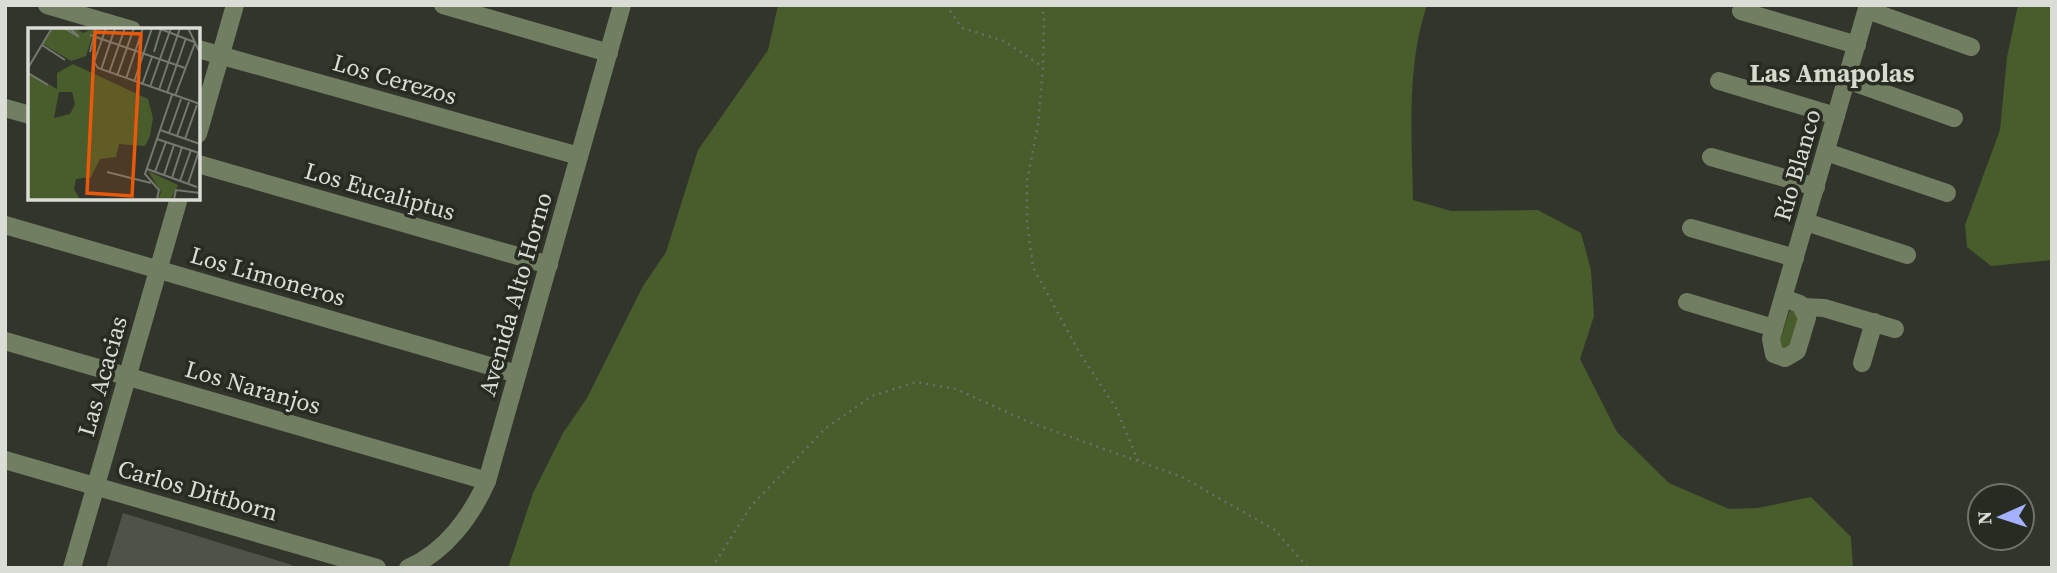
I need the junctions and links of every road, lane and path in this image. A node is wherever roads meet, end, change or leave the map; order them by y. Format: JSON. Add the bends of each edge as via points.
{"nodes":[{"id":1,"x":47,"y":5,"type":"edge"},
{"id":2,"x":235,"y":5,"type":"edge"},
{"id":3,"x":443,"y":5,"type":"edge"},
{"id":4,"x":622,"y":5,"type":"edge"},
{"id":5,"x":946,"y":5,"type":"edge"},
{"id":6,"x":1041,"y":5,"type":"edge"},
{"id":7,"x":1868,"y":8,"type":"edge"},
{"id":8,"x":1741,"y":11,"type":"dead end"},
{"id":9,"x":125,"y":28,"type":"edge"},
{"id":10,"x":1857,"y":45,"type":"junction"},
{"id":11,"x":1971,"y":47,"type":"dead end"},
{"id":12,"x":200,"y":50,"type":"edge"},
{"id":13,"x":609,"y":53,"type":"junction"},
{"id":14,"x":220,"y":55,"type":"junction"},
{"id":15,"x":1043,"y":66,"type":"junction"},
{"id":16,"x":1847,"y":80,"type":"junction"},
{"id":17,"x":1719,"y":81,"type":"dead end"},
{"id":18,"x":5,"y":108,"type":"edge"},
{"id":19,"x":28,"y":114,"type":"edge"},
{"id":20,"x":1836,"y":116,"type":"junction"},
{"id":21,"x":1954,"y":118,"type":"dead end"},
{"id":22,"x":200,"y":127,"type":"edge"},
{"id":23,"x":1826,"y":152,"type":"junction"},
{"id":24,"x":579,"y":156,"type":"junction"},
{"id":25,"x":1711,"y":157,"type":"dead end"},
{"id":26,"x":200,"y":165,"type":"edge"},
{"id":27,"x":1816,"y":187,"type":"junction"},
{"id":28,"x":1947,"y":193,"type":"dead end"},
{"id":29,"x":178,"y":200,"type":"edge"},
{"id":30,"x":1805,"y":222,"type":"junction"},
{"id":31,"x":5,"y":225,"type":"edge"},
{"id":32,"x":1691,"y":228,"type":"dead end"},
{"id":33,"x":1907,"y":255,"type":"dead end"},
{"id":34,"x":1795,"y":258,"type":"junction"},
{"id":35,"x":548,"y":265,"type":"junction"},
{"id":36,"x":158,"y":270,"type":"junction"},
{"id":37,"x":1783,"y":298,"type":"junction"},
{"id":38,"x":1687,"y":302,"type":"dead end"},
{"id":39,"x":1804,"y":307,"type":"junction"},
{"id":40,"x":1874,"y":323,"type":"junction"},
{"id":41,"x":1774,"y":328,"type":"junction"},
{"id":42,"x":1895,"y":329,"type":"dead end"},
{"id":43,"x":5,"y":341,"type":"edge"},
{"id":44,"x":1862,"y":363,"type":"dead end"},
{"id":45,"x":517,"y":374,"type":"junction"},
{"id":46,"x":128,"y":376,"type":"junction"},
{"id":47,"x":5,"y":460,"type":"edge"},
{"id":48,"x":1139,"y":463,"type":"junction"},
{"id":49,"x":487,"y":481,"type":"junction"},
{"id":50,"x":96,"y":486,"type":"junction"},
{"id":51,"x":72,"y":568,"type":"edge"},
{"id":52,"x":377,"y":568,"type":"edge"},
{"id":53,"x":408,"y":568,"type":"edge"},
{"id":54,"x":712,"y":568,"type":"edge"},
{"id":55,"x":1308,"y":568,"type":"edge"}],
"edges":[{"from":1,"to":9,"type":"street"},
{"from":2,"to":14,"type":"street"},
{"from":3,"to":13,"type":"street"},
{"from":4,"to":13,"type":"street","name":"Avenida Alto Horno"},
{"from":5,"to":15,"type":"path","via":[[962,28],[1004,41]]},
{"from":6,"to":15,"type":"path"},
{"from":7,"to":10,"type":"street","name":"Río Blanco"},
{"from":7,"to":11,"type":"street"},
{"from":8,"to":10,"type":"street"},
{"from":10,"to":16,"type":"street","name":"Río Blanco"},
{"from":12,"to":14,"type":"street","name":"Los Cerezos"},
{"from":13,"to":24,"type":"street","name":"Avenida Alto Horno"},
{"from":14,"to":22,"type":"street"},
{"from":14,"to":24,"type":"street","name":"Los Cerezos"},
{"from":15,"to":48,"type":"path","via":[[1027,181],[1033,267],[1116,408]]},
{"from":16,"to":20,"type":"street","name":"Río Blanco"},
{"from":16,"to":21,"type":"street"},
{"from":17,"to":20,"type":"street"},
{"from":18,"to":19,"type":"street"},
{"from":20,"to":23,"type":"street","name":"Río Blanco"},
{"from":23,"to":27,"type":"street","name":"Río Blanco"},
{"from":23,"to":28,"type":"street"},
{"from":24,"to":35,"type":"street","name":"Avenida Alto Horno"},
{"from":25,"to":27,"type":"street"},
{"from":26,"to":35,"type":"street","name":"Los Eucaliptus"},
{"from":27,"to":30,"type":"street","name":"Río Blanco"},
{"from":29,"to":36,"type":"street","name":"Las Acacias"},
{"from":30,"to":33,"type":"street"},
{"from":30,"to":34,"type":"street","name":"Río Blanco"},
{"from":31,"to":36,"type":"street","name":"Los Limoneros"},
{"from":32,"to":34,"type":"street"},
{"from":34,"to":37,"type":"street","name":"Río Blanco"},
{"from":35,"to":45,"type":"street","name":"Avenida Alto Horno"},
{"from":36,"to":45,"type":"street","name":"Los Limoneros"},
{"from":36,"to":46,"type":"street","name":"Las Acacias"},
{"from":37,"to":39,"type":"street"},
{"from":37,"to":41,"type":"street","name":"Río Blanco"},
{"from":38,"to":41,"type":"street"},
{"from":39,"to":40,"type":"street","via":[[1824,307]]},
{"from":39,"to":41,"type":"street","via":[[1807,322],[1792,356],[1781,358],[1772,350]]},
{"from":40,"to":42,"type":"street"},
{"from":40,"to":44,"type":"street"},
{"from":43,"to":46,"type":"street","name":"Los Naranjos"},
{"from":45,"to":49,"type":"street","name":"Avenida Alto Horno"},
{"from":46,"to":49,"type":"street","name":"Los Naranjos"},
{"from":46,"to":50,"type":"street","name":"Las Acacias"},
{"from":47,"to":50,"type":"street","name":"Carlos Dittborn"},
{"from":48,"to":54,"type":"path","via":[[956,389],[916,382],[872,396],[826,428],[751,506]]},
{"from":48,"to":55,"type":"path","via":[[1182,477],[1275,530]]},
{"from":49,"to":53,"type":"street","name":"Avenida Alto Horno","via":[[453,535]]},
{"from":50,"to":51,"type":"street","name":"Las Acacias"},
{"from":50,"to":52,"type":"street","name":"Carlos Dittborn"}]}
